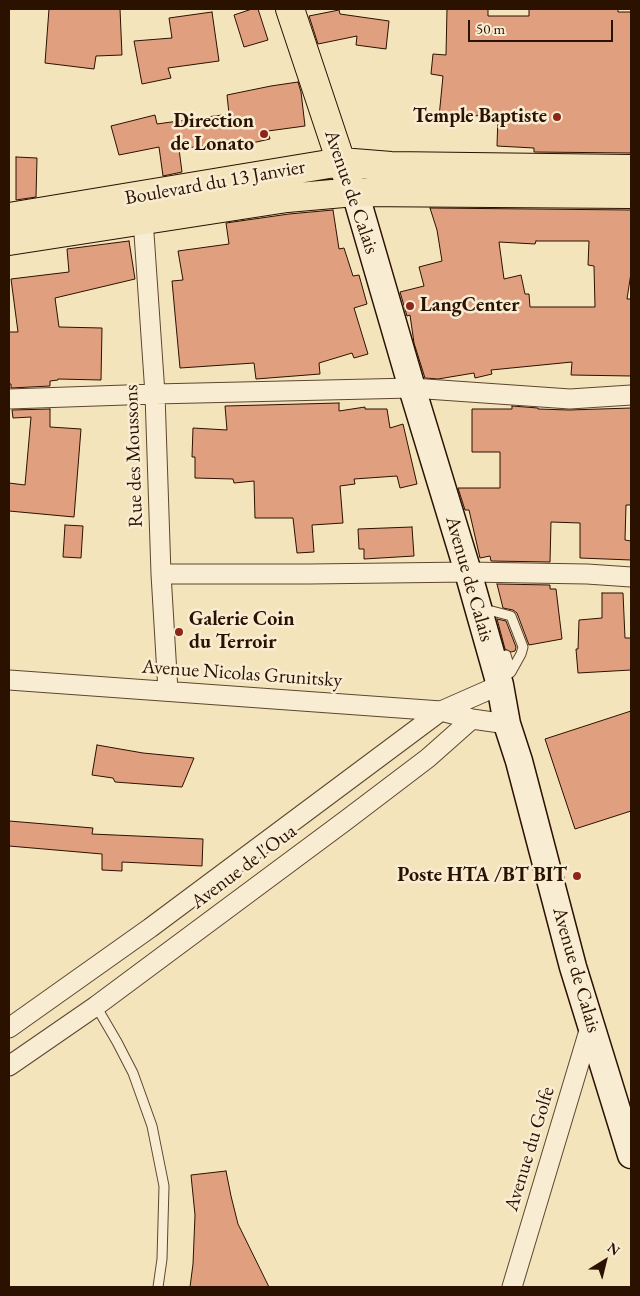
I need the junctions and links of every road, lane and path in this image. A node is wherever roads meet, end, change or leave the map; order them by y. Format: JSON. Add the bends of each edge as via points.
{"nodes":[{"id":1,"x":290,"y":9,"type":"edge"},
{"id":2,"x":341,"y":162,"type":"junction"},
{"id":3,"x":631,"y":169,"type":"edge"},
{"id":4,"x":354,"y":192,"type":"junction"},
{"id":5,"x":631,"y":194,"type":"edge"},
{"id":6,"x":9,"y":217,"type":"edge"},
{"id":7,"x":143,"y":219,"type":"junction"},
{"id":8,"x":9,"y":241,"type":"edge"},
{"id":9,"x":412,"y":388,"type":"junction"},
{"id":10,"x":155,"y":394,"type":"junction"},
{"id":11,"x":631,"y":395,"type":"edge"},
{"id":12,"x":9,"y":399,"type":"edge"},
{"id":13,"x":468,"y":572,"type":"junction"},
{"id":14,"x":161,"y":574,"type":"junction"},
{"id":15,"x":631,"y":577,"type":"edge"},
{"id":16,"x":506,"y":655,"type":"dead end"},
{"id":17,"x":506,"y":679,"type":"junction"},
{"id":18,"x":9,"y":680,"type":"edge"},
{"id":19,"x":168,"y":691,"type":"junction"},
{"id":20,"x":441,"y":711,"type":"junction"},
{"id":21,"x":472,"y":719,"type":"junction"},
{"id":22,"x":507,"y":724,"type":"junction"},
{"id":23,"x":96,"y":1006,"type":"junction"},
{"id":24,"x":591,"y":1024,"type":"junction"},
{"id":25,"x":9,"y":1028,"type":"edge"},
{"id":26,"x":9,"y":1066,"type":"edge"},
{"id":27,"x":631,"y":1155,"type":"edge"},
{"id":28,"x":158,"y":1287,"type":"edge"},
{"id":29,"x":512,"y":1287,"type":"edge"}],
"edges":[{"from":1,"to":2,"type":"highway","name":"Avenue de Calais"},
{"from":2,"to":3,"type":"highway","name":"Boulevard du 13 Janvier","via":[[392,166]]},
{"from":2,"to":4,"type":"highway","name":"Avenue de Calais"},
{"from":2,"to":6,"type":"highway","name":"Boulevard du 13 Janvier"},
{"from":4,"to":5,"type":"highway","name":"Boulevard du 13 Janvier"},
{"from":4,"to":7,"type":"highway","name":"Boulevard du 13 Janvier","via":[[287,198]]},
{"from":4,"to":9,"type":"main road","name":"Avenue de Calais"},
{"from":7,"to":8,"type":"highway","name":"Boulevard du 13 Janvier"},
{"from":7,"to":10,"type":"street","name":"Rue des Moussons"},
{"from":9,"to":10,"type":"street"},
{"from":9,"to":11,"type":"street","via":[[570,399]]},
{"from":9,"to":13,"type":"main road","name":"Avenue de Calais"},
{"from":10,"to":12,"type":"street"},
{"from":10,"to":14,"type":"street","name":"Rue des Moussons"},
{"from":13,"to":14,"type":"street"},
{"from":13,"to":15,"type":"street"},
{"from":13,"to":17,"type":"main road","name":"Avenue de Calais","via":[[489,614]]},
{"from":14,"to":19,"type":"street","name":"Rue des Moussons"},
{"from":16,"to":17,"type":"lane"},
{"from":17,"to":20,"type":"street"},
{"from":17,"to":22,"type":"main road","name":"Avenue de Calais"},
{"from":18,"to":19,"type":"street","name":"Avenue Nicolas Grunitsky"},
{"from":19,"to":20,"type":"street","name":"Avenue Nicolas Grunitsky"},
{"from":20,"to":21,"type":"street","name":"Avenue Nicolas Grunitsky"},
{"from":20,"to":25,"type":"street","name":"Avenue de l'Oua","via":[[150,928]]},
{"from":21,"to":22,"type":"street"},
{"from":21,"to":23,"type":"street","name":"Avenue de l'Oua","via":[[421,763]]},
{"from":22,"to":24,"type":"main road","name":"Avenue de Calais"},
{"from":23,"to":26,"type":"street","name":"Avenue de l'Oua"},
{"from":23,"to":28,"type":"lane","via":[[133,1073],[152,1126],[164,1186]]},
{"from":24,"to":27,"type":"main road","name":"Avenue de Calais"},
{"from":24,"to":29,"type":"street","name":"Avenue du Golfe"}]}
